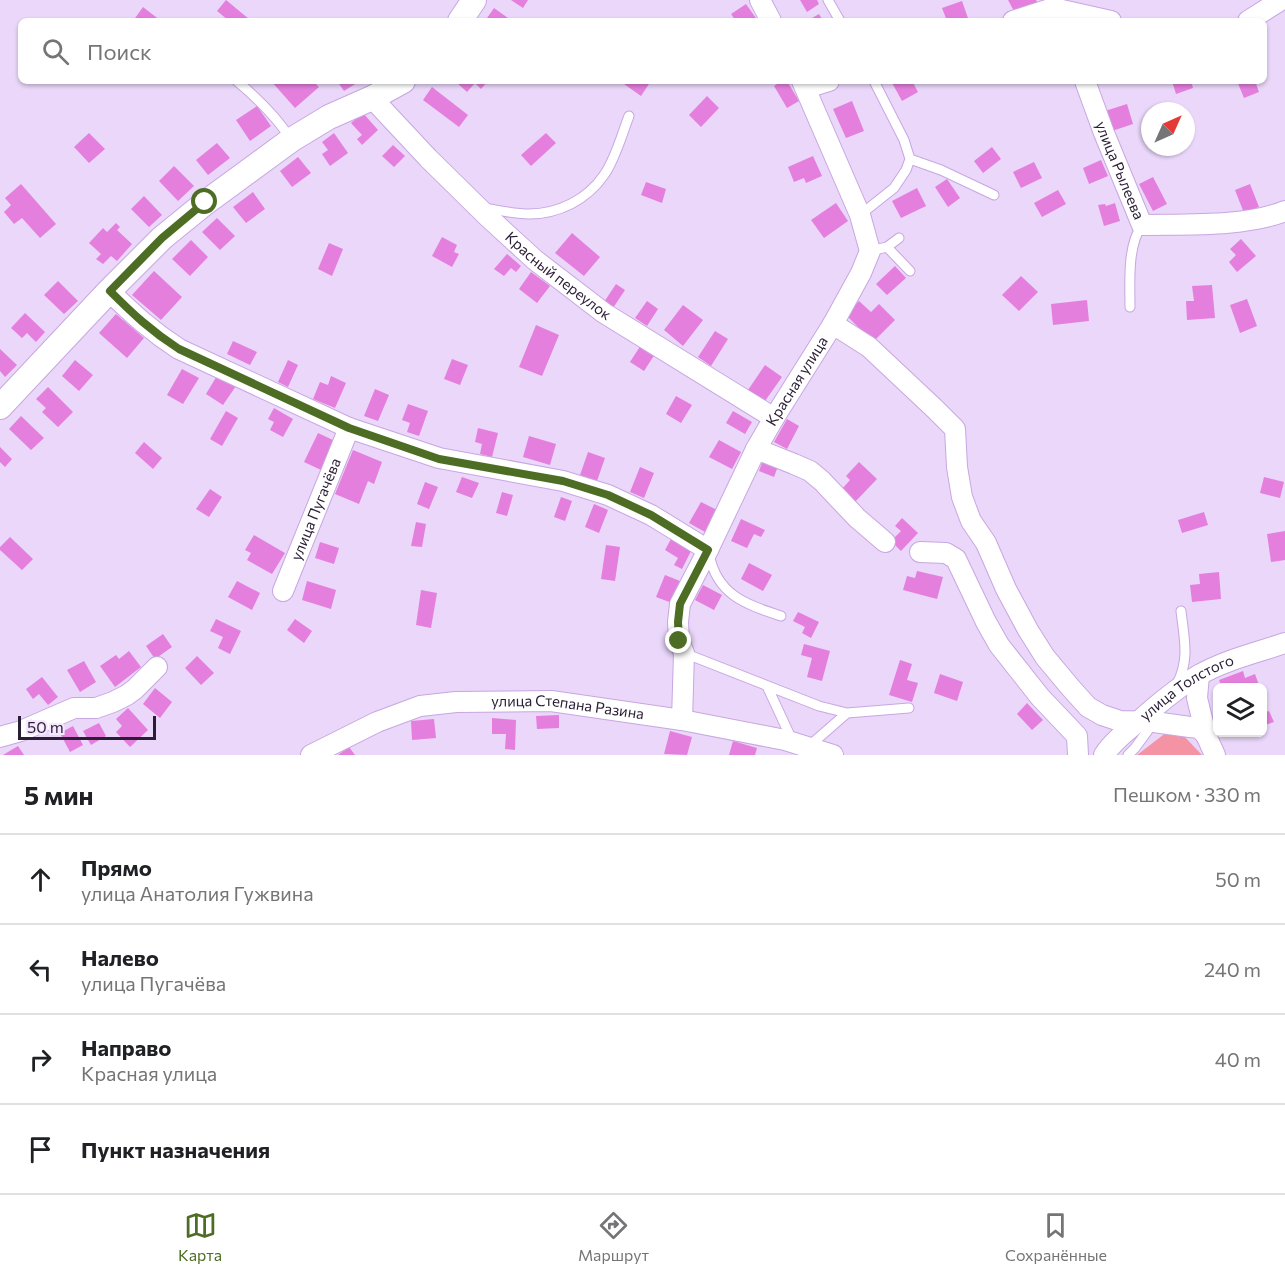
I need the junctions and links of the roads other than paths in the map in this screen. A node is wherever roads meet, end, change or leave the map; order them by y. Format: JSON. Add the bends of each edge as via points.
{"nodes":[{"id":1,"x":474,"y":0,"type":"edge"},
{"id":2,"x":760,"y":0,"type":"edge"},
{"id":3,"x":828,"y":0,"type":"edge"},
{"id":4,"x":1281,"y":0,"type":"edge"},
{"id":5,"x":1060,"y":10,"type":"edge"},
{"id":6,"x":462,"y":18,"type":"edge"},
{"id":7,"x":769,"y":18,"type":"edge"},
{"id":8,"x":838,"y":18,"type":"edge"},
{"id":9,"x":1026,"y":18,"type":"edge"},
{"id":10,"x":1097,"y":18,"type":"edge"},
{"id":11,"x":1253,"y":18,"type":"edge"},
{"id":12,"x":240,"y":84,"type":"edge"},
{"id":13,"x":398,"y":84,"type":"edge"},
{"id":14,"x":876,"y":84,"type":"edge"},
{"id":15,"x":1086,"y":84,"type":"edge"},
{"id":16,"x":804,"y":85,"type":"edge"},
{"id":17,"x":372,"y":98,"type":"junction"},
{"id":18,"x":629,"y":116,"type":"dead end"},
{"id":19,"x":291,"y":140,"type":"junction"},
{"id":20,"x":910,"y":159,"type":"junction"},
{"id":21,"x":994,"y":195,"type":"dead end"},
{"id":22,"x":478,"y":207,"type":"junction"},
{"id":23,"x":1285,"y":211,"type":"edge"},
{"id":24,"x":860,"y":215,"type":"junction"},
{"id":25,"x":1142,"y":225,"type":"junction"},
{"id":26,"x":899,"y":238,"type":"dead end"},
{"id":27,"x":879,"y":249,"type":"junction"},
{"id":28,"x":910,"y":271,"type":"dead end"},
{"id":29,"x":110,"y":291,"type":"junction"},
{"id":30,"x":1130,"y":308,"type":"dead end"},
{"id":31,"x":833,"y":324,"type":"junction"},
{"id":32,"x":0,"y":407,"type":"edge"},
{"id":33,"x":774,"y":418,"type":"junction"},
{"id":34,"x":349,"y":428,"type":"junction"},
{"id":35,"x":756,"y":449,"type":"junction"},
{"id":36,"x":885,"y":542,"type":"dead end"},
{"id":37,"x":708,"y":550,"type":"junction"},
{"id":38,"x":920,"y":552,"type":"dead end"},
{"id":39,"x":283,"y":591,"type":"dead end"},
{"id":40,"x":1181,"y":611,"type":"dead end"},
{"id":41,"x":781,"y":616,"type":"dead end"},
{"id":42,"x":1285,"y":643,"type":"edge"},
{"id":43,"x":684,"y":653,"type":"junction"},
{"id":44,"x":157,"y":667,"type":"dead end"},
{"id":45,"x":1198,"y":675,"type":"junction"},
{"id":46,"x":767,"y":686,"type":"junction"},
{"id":47,"x":1173,"y":693,"type":"junction"},
{"id":48,"x":909,"y":708,"type":"dead end"},
{"id":49,"x":847,"y":712,"type":"junction"},
{"id":50,"x":682,"y":720,"type":"junction"},
{"id":51,"x":1146,"y":722,"type":"junction"},
{"id":52,"x":1206,"y":735,"type":"junction"},
{"id":53,"x":0,"y":737,"type":"edge"},
{"id":54,"x":791,"y":746,"type":"edge"},
{"id":55,"x":318,"y":753,"type":"edge"},
{"id":56,"x":833,"y":755,"type":"edge"},
{"id":57,"x":1078,"y":755,"type":"edge"},
{"id":58,"x":1104,"y":755,"type":"edge"},
{"id":59,"x":1128,"y":755,"type":"edge"},
{"id":60,"x":1215,"y":755,"type":"edge"}],
"edges":[{"from":1,"to":6,"type":"street"},
{"from":2,"to":7,"type":"street"},
{"from":3,"to":8,"type":"lane"},
{"from":4,"to":11,"type":"street"},
{"from":5,"to":9,"type":"street"},
{"from":5,"to":10,"type":"street"},
{"from":12,"to":19,"type":"lane","via":[[267,108]]},
{"from":13,"to":17,"type":"street"},
{"from":14,"to":20,"type":"lane"},
{"from":15,"to":25,"type":"street","name":"улица Рылеева"},
{"from":16,"to":24,"type":"street"},
{"from":17,"to":19,"type":"street"},
{"from":17,"to":22,"type":"street","name":"Красный переулок"},
{"from":18,"to":22,"type":"lane","via":[[605,175],[583,197],[550,212],[527,214]]},
{"from":19,"to":29,"type":"street","via":[[205,202],[162,238]]},
{"from":20,"to":21,"type":"lane"},
{"from":20,"to":24,"type":"lane","via":[[894,188]]},
{"from":22,"to":33,"type":"street","name":"Красный переулок","via":[[535,260],[604,313]]},
{"from":23,"to":25,"type":"street","name":"улица Рылеева","via":[[1216,223]]},
{"from":24,"to":27,"type":"street"},
{"from":25,"to":30,"type":"lane","via":[[1133,246]]},
{"from":26,"to":27,"type":"lane"},
{"from":27,"to":28,"type":"lane"},
{"from":27,"to":31,"type":"street","name":"Красная улица"},
{"from":29,"to":32,"type":"street"},
{"from":29,"to":34,"type":"street","via":[[156,335],[179,349]]},
{"from":31,"to":33,"type":"street","name":"Красная улица"},
{"from":31,"to":51,"type":"street","via":[[869,348],[955,429],[962,497],[1006,589],[1045,657],[1088,707],[1120,721]]},
{"from":33,"to":35,"type":"street","name":"Красная улица"},
{"from":34,"to":37,"type":"street","via":[[439,459],[563,481],[608,495],[651,515]]},
{"from":34,"to":39,"type":"street","name":"улица Пугачёва"},
{"from":35,"to":36,"type":"street","via":[[810,471]]},
{"from":35,"to":37,"type":"street","name":"Красная улица"},
{"from":37,"to":41,"type":"lane","via":[[712,571],[736,598]]},
{"from":37,"to":43,"type":"street","name":"Красная улица","via":[[680,604],[679,641]]},
{"from":38,"to":57,"type":"street","via":[[946,553],[956,559],[999,645],[1077,736]]},
{"from":40,"to":47,"type":"lane","via":[[1187,654]]},
{"from":42,"to":45,"type":"street","name":"улица Толстого"},
{"from":43,"to":46,"type":"lane"},
{"from":43,"to":50,"type":"street","name":"Красная улица"},
{"from":44,"to":53,"type":"street","via":[[135,689],[113,702],[63,711]]},
{"from":45,"to":47,"type":"street","name":"улица Толстого"},
{"from":45,"to":52,"type":"street","via":[[1197,698]]},
{"from":46,"to":49,"type":"lane"},
{"from":46,"to":54,"type":"lane"},
{"from":47,"to":51,"type":"street","name":"улица Толстого"},
{"from":48,"to":49,"type":"lane"},
{"from":49,"to":54,"type":"lane"},
{"from":50,"to":54,"type":"street","name":"улица Степана Разина"},
{"from":50,"to":55,"type":"street","name":"улица Степана Разина","via":[[551,701],[456,702],[420,706],[377,722]]},
{"from":51,"to":52,"type":"street","via":[[1199,728]]},
{"from":51,"to":58,"type":"street","name":"улица Толстого","via":[[1126,732]]},
{"from":51,"to":59,"type":"lane"},
{"from":52,"to":60,"type":"street"},
{"from":54,"to":56,"type":"street","name":"улица Степана Разина"}]}
